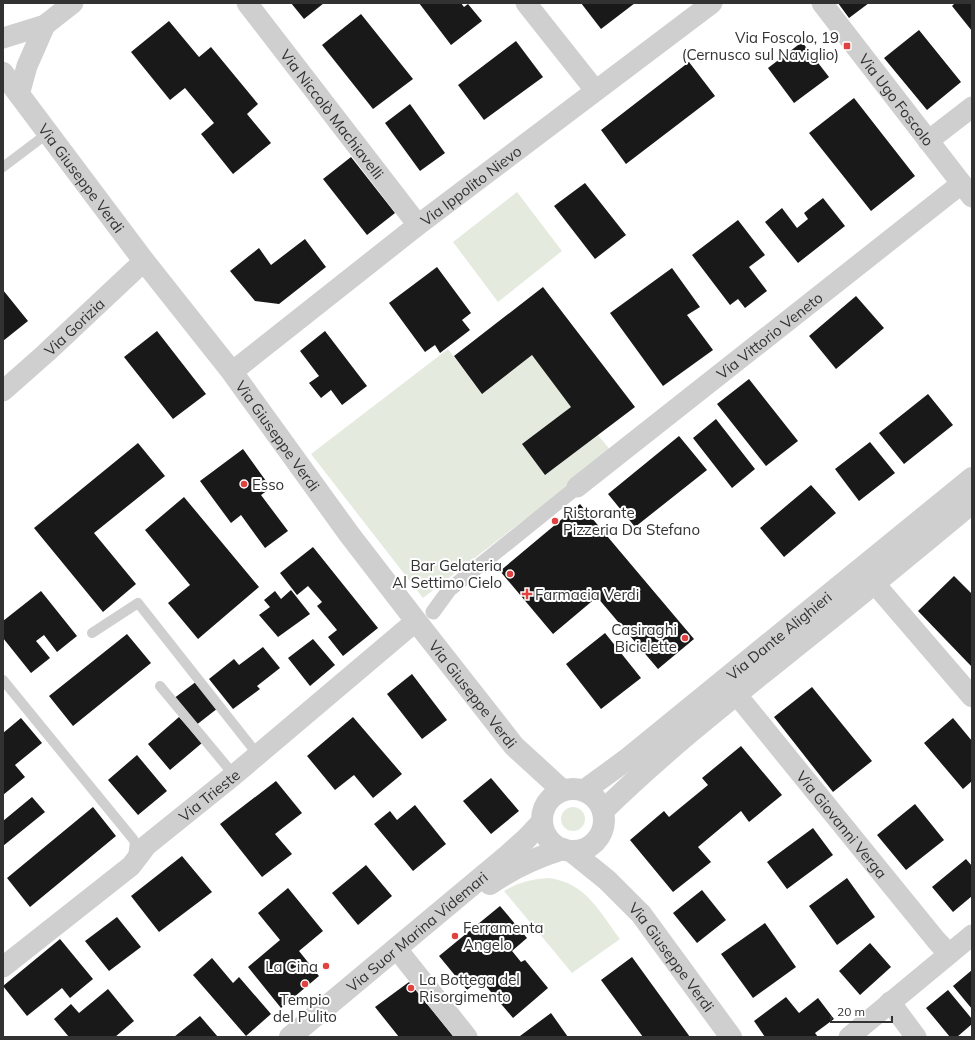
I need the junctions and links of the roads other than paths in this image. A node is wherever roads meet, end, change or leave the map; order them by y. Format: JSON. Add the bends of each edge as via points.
{"nodes":[{"id":1,"x":73,"y":3,"type":"edge"},
{"id":2,"x":247,"y":3,"type":"edge"},
{"id":3,"x":526,"y":3,"type":"edge"},
{"id":4,"x":712,"y":3,"type":"edge"},
{"id":5,"x":822,"y":3,"type":"edge"},
{"id":6,"x":45,"y":25,"type":"junction"},
{"id":7,"x":3,"y":38,"type":"edge"},
{"id":8,"x":3,"y":73,"type":"edge"},
{"id":9,"x":595,"y":90,"type":"junction"},
{"id":10,"x":19,"y":95,"type":"junction"},
{"id":11,"x":972,"y":107,"type":"edge"},
{"id":12,"x":48,"y":133,"type":"junction"},
{"id":13,"x":928,"y":141,"type":"junction"},
{"id":14,"x":3,"y":167,"type":"edge"},
{"id":15,"x":967,"y":190,"type":"edge"},
{"id":16,"x":418,"y":224,"type":"junction"},
{"id":17,"x":144,"y":262,"type":"junction"},
{"id":18,"x":232,"y":372,"type":"junction"},
{"id":19,"x":3,"y":391,"type":"edge"},
{"id":20,"x":972,"y":478,"type":"edge"},
{"id":21,"x":578,"y":487,"type":"joint"},
{"id":22,"x":972,"y":503,"type":"edge"},
{"id":23,"x":875,"y":584,"type":"junction"},
{"id":24,"x":425,"y":617,"type":"junction"},
{"id":25,"x":92,"y":633,"type":"dead end"},
{"id":26,"x":3,"y":680,"type":"edge"},
{"id":27,"x":160,"y":686,"type":"dead end"},
{"id":28,"x":736,"y":694,"type":"junction"},
{"id":29,"x":972,"y":697,"type":"edge"},
{"id":30,"x":258,"y":755,"type":"junction"},
{"id":31,"x":234,"y":775,"type":"junction"},
{"id":32,"x":562,"y":790,"type":"junction"},
{"id":33,"x":585,"y":790,"type":"junction"},
{"id":34,"x":603,"y":811,"type":"junction"},
{"id":35,"x":542,"y":822,"type":"junction"},
{"id":36,"x":567,"y":850,"type":"junction"},
{"id":37,"x":131,"y":866,"type":"junction"},
{"id":38,"x":972,"y":935,"type":"edge"},
{"id":39,"x":400,"y":952,"type":"junction"},
{"id":40,"x":949,"y":954,"type":"junction"},
{"id":41,"x":3,"y":968,"type":"edge"},
{"id":42,"x":890,"y":1002,"type":"junction"},
{"id":43,"x":290,"y":1037,"type":"edge"},
{"id":44,"x":306,"y":1037,"type":"edge"},
{"id":45,"x":467,"y":1037,"type":"edge"},
{"id":46,"x":731,"y":1037,"type":"edge"},
{"id":47,"x":848,"y":1037,"type":"edge"},
{"id":48,"x":916,"y":1037,"type":"edge"}],
"edges":[{"from":1,"to":6,"type":"street"},
{"from":2,"to":16,"type":"street","name":"Via Niccolò Machiavelli"},
{"from":3,"to":9,"type":"street"},
{"from":4,"to":9,"type":"street","name":"Via Ippolito Nievo"},
{"from":5,"to":13,"type":"street","name":"Via Ugo Foscolo"},
{"from":6,"to":7,"type":"street"},
{"from":6,"to":10,"type":"street","via":[[27,66]]},
{"from":8,"to":10,"type":"street","name":"Via Giuseppe Verdi"},
{"from":9,"to":16,"type":"street","name":"Via Ippolito Nievo"},
{"from":10,"to":12,"type":"street","name":"Via Giuseppe Verdi"},
{"from":11,"to":13,"type":"street"},
{"from":12,"to":14,"type":"lane"},
{"from":12,"to":17,"type":"street","name":"Via Giuseppe Verdi"},
{"from":13,"to":15,"type":"street","name":"Via Ugo Foscolo"},
{"from":15,"to":21,"type":"street","name":"Via Vittorio Veneto"},
{"from":16,"to":18,"type":"street","name":"Via Ippolito Nievo"},
{"from":17,"to":18,"type":"street","name":"Via Giuseppe Verdi"},
{"from":17,"to":19,"type":"street","name":"Via Gorizia"},
{"from":18,"to":24,"type":"street","name":"Via Giuseppe Verdi","via":[[345,527]]},
{"from":20,"to":33,"type":"street","name":"Via Dante Alighieri","via":[[626,760]]},
{"from":21,"to":24,"type":"street","via":[[449,590]]},
{"from":22,"to":23,"type":"street","name":"Via Dante Alighieri"},
{"from":23,"to":28,"type":"street","name":"Via Dante Alighieri"},
{"from":23,"to":29,"type":"street"},
{"from":24,"to":30,"type":"street","name":"Via Trieste"},
{"from":24,"to":32,"type":"street","name":"Via Giuseppe Verdi","via":[[514,746]]},
{"from":25,"to":30,"type":"lane","via":[[138,603]]},
{"from":26,"to":37,"type":"lane","via":[[133,838],[135,842]]},
{"from":27,"to":31,"type":"lane"},
{"from":28,"to":34,"type":"street","name":"Via Dante Alighieri","via":[[639,775]]},
{"from":28,"to":40,"type":"street","name":"Via Giovanni Verga"},
{"from":30,"to":31,"type":"street","name":"Via Trieste"},
{"from":31,"to":37,"type":"street","name":"Via Trieste","via":[[147,845]]},
{"from":32,"to":33,"type":"street"},
{"from":32,"to":35,"type":"street","via":[[547,802],[543,809]]},
{"from":33,"to":34,"type":"street","via":[[600,804]]},
{"from":34,"to":36,"type":"street","via":[[602,832],[592,845]]},
{"from":35,"to":36,"type":"street","via":[[548,838],[555,845]]},
{"from":35,"to":39,"type":"street","name":"Via Suor Marina Videmari","via":[[526,840]]},
{"from":36,"to":39,"type":"street","name":"Via Suor Marina Videmari","via":[[531,861],[500,878]]},
{"from":36,"to":46,"type":"street","name":"Via Giuseppe Verdi","via":[[607,880],[641,914]]},
{"from":37,"to":41,"type":"street","name":"Via Trieste"},
{"from":38,"to":40,"type":"street"},
{"from":39,"to":43,"type":"street","name":"Via Suor Marina Videmari"},
{"from":39,"to":44,"type":"street","name":"Via Suor Marina Videmari"},
{"from":39,"to":45,"type":"street"},
{"from":40,"to":42,"type":"street"},
{"from":42,"to":47,"type":"street"},
{"from":42,"to":48,"type":"street"}]}
